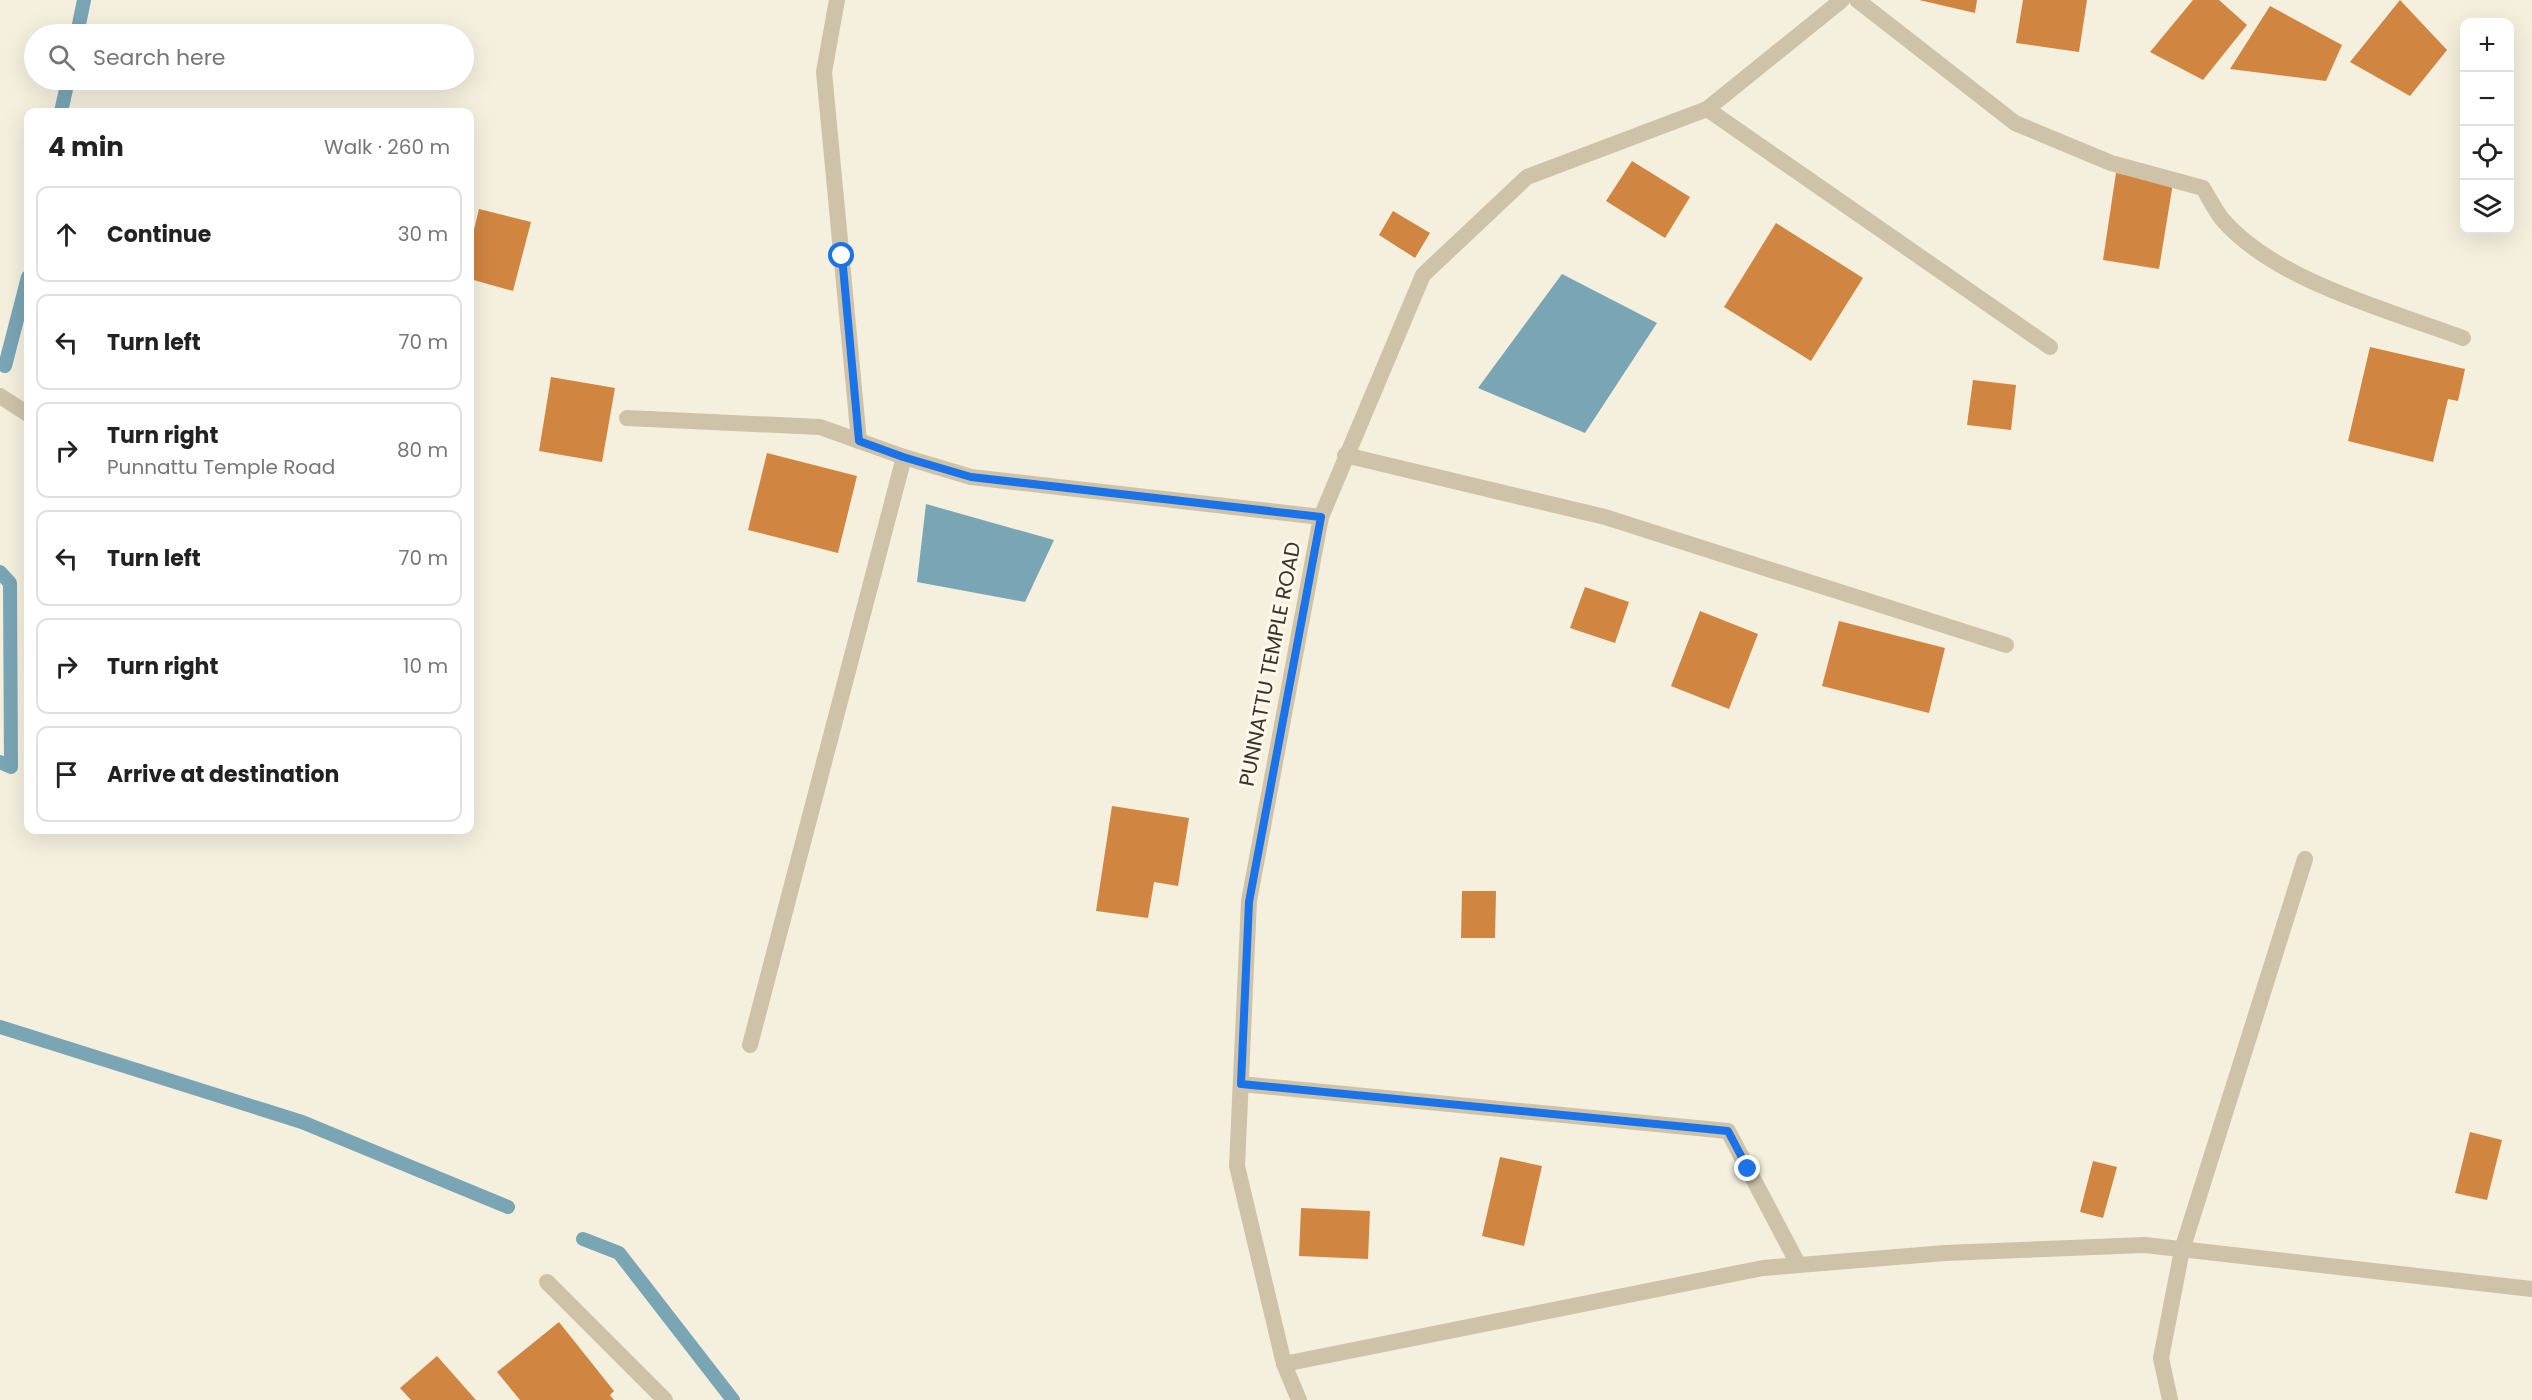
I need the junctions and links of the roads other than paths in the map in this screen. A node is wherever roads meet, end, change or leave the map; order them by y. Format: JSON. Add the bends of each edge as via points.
{"nodes":[{"id":1,"x":837,"y":0,"type":"edge"},
{"id":2,"x":1842,"y":0,"type":"edge"},
{"id":3,"x":1857,"y":0,"type":"edge"},
{"id":4,"x":1707,"y":109,"type":"junction"},
{"id":5,"x":2463,"y":338,"type":"dead end"},
{"id":6,"x":2050,"y":348,"type":"dead end"},
{"id":7,"x":0,"y":396,"type":"edge"},
{"id":8,"x":24,"y":411,"type":"edge"},
{"id":9,"x":627,"y":418,"type":"dead end"},
{"id":10,"x":859,"y":441,"type":"junction"},
{"id":11,"x":1345,"y":455,"type":"junction"},
{"id":12,"x":903,"y":457,"type":"junction"},
{"id":13,"x":1321,"y":517,"type":"junction"},
{"id":14,"x":2006,"y":645,"type":"dead end"},
{"id":15,"x":2305,"y":859,"type":"dead end"},
{"id":16,"x":750,"y":1045,"type":"dead end"},
{"id":17,"x":1241,"y":1084,"type":"junction"},
{"id":18,"x":2182,"y":1250,"type":"junction"},
{"id":19,"x":1798,"y":1264,"type":"junction"},
{"id":20,"x":547,"y":1282,"type":"dead end"},
{"id":21,"x":2532,"y":1288,"type":"edge"},
{"id":22,"x":1284,"y":1364,"type":"junction"},
{"id":23,"x":665,"y":1400,"type":"edge"},
{"id":24,"x":1299,"y":1400,"type":"edge"},
{"id":25,"x":2170,"y":1400,"type":"edge"}],
"edges":[{"from":1,"to":10,"type":"street","via":[[824,72]]},
{"from":2,"to":4,"type":"street","name":"PUNNATTU TEMPLE ROAD"},
{"from":3,"to":5,"type":"street","via":[[2015,123],[2111,163],[2203,188],[2222,219],[2262,255],[2319,285]]},
{"from":4,"to":6,"type":"street"},
{"from":4,"to":11,"type":"street","name":"PUNNATTU TEMPLE ROAD","via":[[1527,177],[1423,275]]},
{"from":7,"to":8,"type":"street"},
{"from":9,"to":10,"type":"street","via":[[820,427]]},
{"from":10,"to":12,"type":"street"},
{"from":11,"to":13,"type":"street","name":"PUNNATTU TEMPLE ROAD"},
{"from":11,"to":14,"type":"street","via":[[1605,517]]},
{"from":12,"to":13,"type":"street","via":[[971,477]]},
{"from":12,"to":16,"type":"street"},
{"from":13,"to":17,"type":"street","name":"PUNNATTU TEMPLE ROAD","via":[[1249,902]]},
{"from":15,"to":18,"type":"street"},
{"from":17,"to":19,"type":"street","via":[[1728,1131]]},
{"from":17,"to":22,"type":"street","name":"PUNNATTU TEMPLE ROAD","via":[[1237,1166]]},
{"from":18,"to":19,"type":"street","via":[[2145,1245]]},
{"from":18,"to":21,"type":"street"},
{"from":18,"to":25,"type":"street","via":[[2161,1358]]},
{"from":19,"to":22,"type":"street"},
{"from":20,"to":23,"type":"street"},
{"from":22,"to":24,"type":"street","name":"PUNNATTU TEMPLE ROAD"}]}
